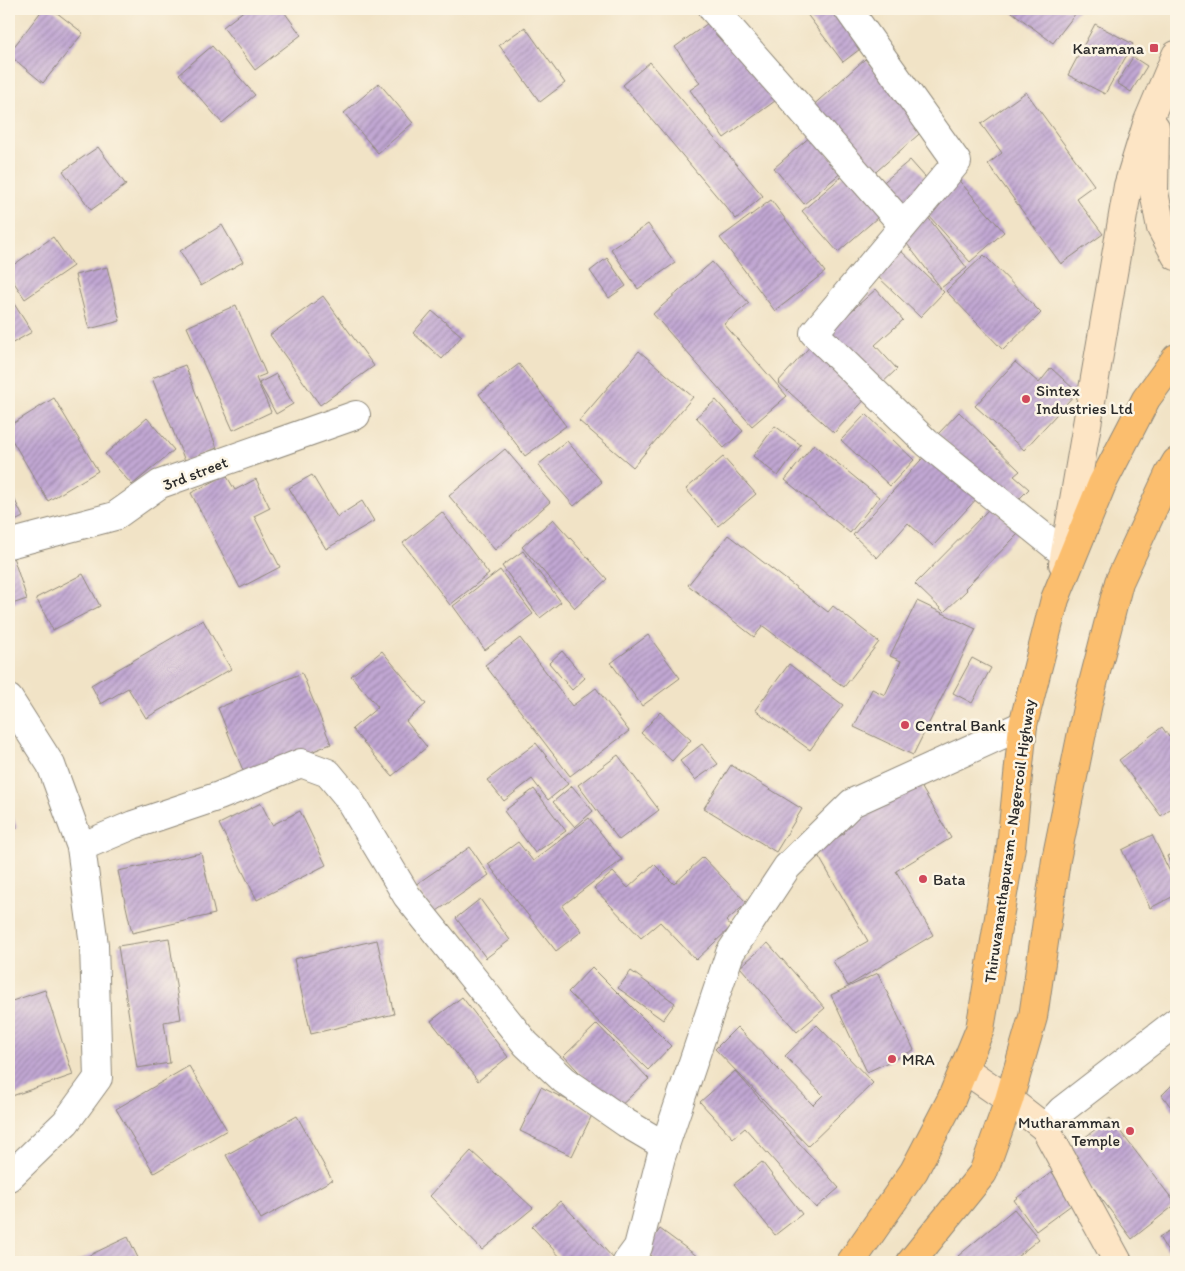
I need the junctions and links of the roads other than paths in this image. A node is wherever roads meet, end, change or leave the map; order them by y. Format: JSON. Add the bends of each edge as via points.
{"nodes":[{"id":1,"x":715,"y":9,"type":"edge"},
{"id":2,"x":848,"y":9,"type":"edge"},
{"id":3,"x":1176,"y":55,"type":"edge"},
{"id":4,"x":1156,"y":100,"type":"junction"},
{"id":5,"x":903,"y":225,"type":"junction"},
{"id":6,"x":1176,"y":256,"type":"edge"},
{"id":7,"x":1176,"y":358,"type":"edge"},
{"id":8,"x":356,"y":415,"type":"dead end"},
{"id":9,"x":1176,"y":462,"type":"edge"},
{"id":10,"x":9,"y":544,"type":"edge"},
{"id":11,"x":1065,"y":554,"type":"junction"},
{"id":12,"x":1055,"y":600,"type":"junction"},
{"id":13,"x":9,"y":699,"type":"edge"},
{"id":14,"x":1023,"y":725,"type":"junction"},
{"id":15,"x":81,"y":847,"type":"junction"},
{"id":16,"x":1176,"y":1022,"type":"edge"},
{"id":17,"x":964,"y":1069,"type":"junction"},
{"id":18,"x":1009,"y":1100,"type":"junction"},
{"id":19,"x":1045,"y":1128,"type":"junction"},
{"id":20,"x":665,"y":1146,"type":"junction"},
{"id":21,"x":14,"y":1167,"type":"edge"},
{"id":22,"x":627,"y":1262,"type":"edge"},
{"id":23,"x":851,"y":1262,"type":"edge"},
{"id":24,"x":911,"y":1262,"type":"edge"},
{"id":25,"x":1118,"y":1262,"type":"edge"}],
"edges":[{"from":1,"to":5,"type":"street"},
{"from":2,"to":5,"type":"street","via":[[957,162]]},
{"from":3,"to":4,"type":"main road"},
{"from":4,"to":6,"type":"main road","via":[[1154,192],[1161,228]]},
{"from":4,"to":11,"type":"main road","via":[[1128,186]]},
{"from":5,"to":11,"type":"street","via":[[814,333],[928,443]]},
{"from":7,"to":12,"type":"main road","name":"Thiruvananthapuram - Nagercoil Highway","via":[[1146,398],[1102,484]]},
{"from":8,"to":10,"type":"street","name":"3rd street","via":[[160,484],[115,516]]},
{"from":9,"to":18,"type":"main road","via":[[1119,582],[1088,703],[1056,860],[1033,1017]]},
{"from":11,"to":12,"type":"main road"},
{"from":12,"to":14,"type":"main road","name":"Thiruvananthapuram - Nagercoil Highway"},
{"from":13,"to":15,"type":"street","via":[[51,765]]},
{"from":14,"to":17,"type":"main road","name":"Thiruvananthapuram - Nagercoil Highway","via":[[1011,847],[980,1029]]},
{"from":14,"to":20,"type":"street","via":[[852,803],[788,867],[730,953]]},
{"from":15,"to":20,"type":"street","via":[[301,763],[328,773],[347,796],[407,896],[526,1044],[564,1080],[626,1124]]},
{"from":15,"to":21,"type":"street","via":[[94,946],[98,1078],[66,1122]]},
{"from":16,"to":19,"type":"street","via":[[1062,1110]]},
{"from":17,"to":18,"type":"main road"},
{"from":17,"to":23,"type":"main road","name":"Thiruvananthapuram - Nagercoil Highway","via":[[914,1171]]},
{"from":18,"to":19,"type":"main road"},
{"from":18,"to":24,"type":"main road","via":[[983,1173]]},
{"from":19,"to":25,"type":"main road"},
{"from":20,"to":22,"type":"street","via":[[638,1247]]}]}
